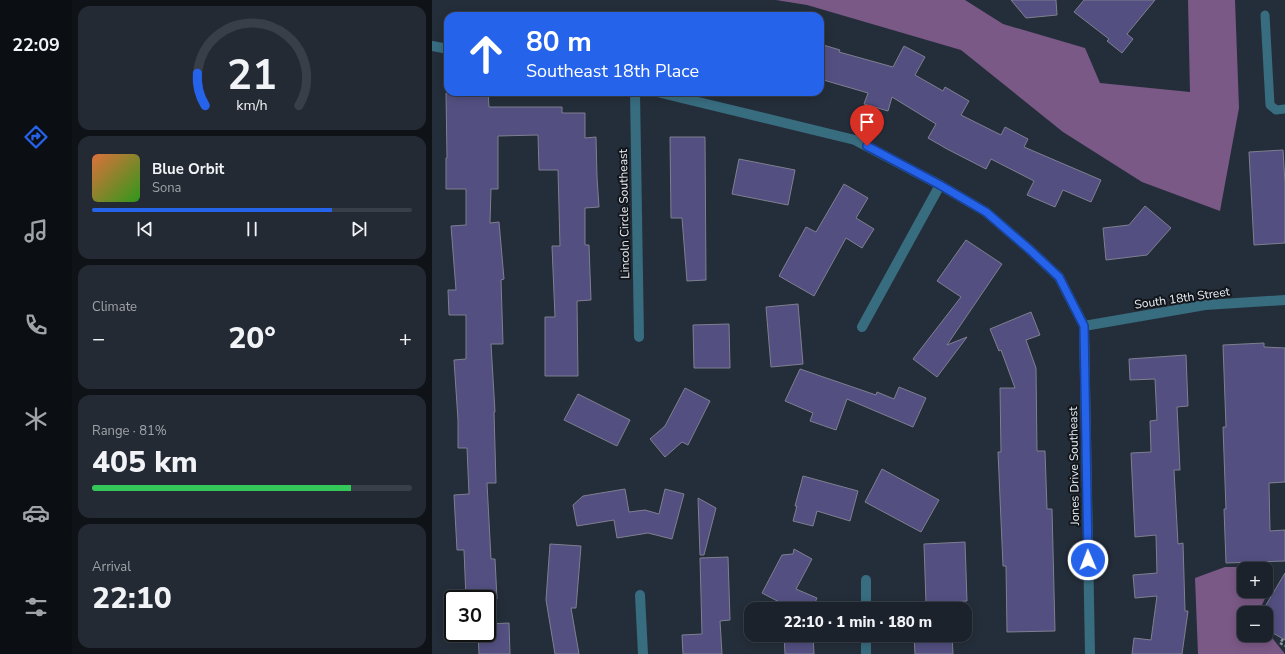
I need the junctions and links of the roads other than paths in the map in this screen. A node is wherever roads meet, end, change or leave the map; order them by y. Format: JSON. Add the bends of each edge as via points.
{"nodes":[{"id":1,"x":1265,"y":15,"type":"dead end"},
{"id":2,"x":432,"y":46,"type":"edge"},
{"id":3,"x":444,"y":48,"type":"edge"},
{"id":4,"x":635,"y":96,"type":"edge"},
{"id":5,"x":674,"y":96,"type":"edge"},
{"id":6,"x":1285,"y":109,"type":"edge"},
{"id":7,"x":940,"y":185,"type":"junction"},
{"id":8,"x":1285,"y":300,"type":"edge"},
{"id":9,"x":1084,"y":326,"type":"junction"},
{"id":10,"x":862,"y":327,"type":"dead end"},
{"id":11,"x":639,"y":336,"type":"dead end"},
{"id":12,"x":866,"y":580,"type":"dead end"},
{"id":13,"x":640,"y":595,"type":"dead end"},
{"id":14,"x":866,"y":602,"type":"edge"},
{"id":15,"x":866,"y":642,"type":"edge"},
{"id":16,"x":643,"y":654,"type":"edge"},
{"id":17,"x":866,"y":654,"type":"edge"},
{"id":18,"x":1090,"y":654,"type":"edge"}],
"edges":[{"from":1,"to":6,"type":"lane","via":[[1270,105],[1276,110]]},
{"from":2,"to":3,"type":"street"},
{"from":4,"to":11,"type":"street","name":"Lincoln Circle Southeast"},
{"from":5,"to":7,"type":"street","via":[[855,140]]},
{"from":7,"to":9,"type":"street","via":[[986,212],[1059,277]]},
{"from":7,"to":10,"type":"street"},
{"from":8,"to":9,"type":"street","name":"South 18th Street","via":[[1205,305]]},
{"from":9,"to":18,"type":"street","name":"Jones Drive Southeast"},
{"from":12,"to":14,"type":"street"},
{"from":13,"to":16,"type":"street"},
{"from":15,"to":17,"type":"street"}]}
